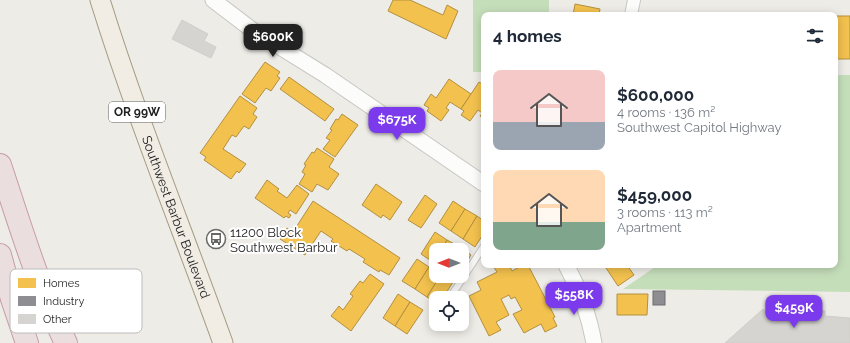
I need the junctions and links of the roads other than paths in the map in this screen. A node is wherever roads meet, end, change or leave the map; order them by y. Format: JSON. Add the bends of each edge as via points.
{"nodes":[{"id":1,"x":100,"y":0,"type":"edge"},
{"id":2,"x":213,"y":0,"type":"edge"},
{"id":3,"x":634,"y":0,"type":"edge"},
{"id":4,"x":632,"y":12,"type":"edge"},
{"id":5,"x":0,"y":165,"type":"edge"},
{"id":6,"x":481,"y":182,"type":"edge"},
{"id":7,"x":481,"y":251,"type":"edge"},
{"id":8,"x":0,"y":254,"type":"edge"},
{"id":9,"x":568,"y":268,"type":"edge"},
{"id":10,"x":36,"y":269,"type":"edge"},
{"id":11,"x":454,"y":291,"type":"edge"},
{"id":12,"x":10,"y":292,"type":"edge"},
{"id":13,"x":24,"y":333,"type":"edge"},
{"id":14,"x":62,"y":333,"type":"edge"},
{"id":15,"x":28,"y":343,"type":"edge"},
{"id":16,"x":66,"y":343,"type":"edge"},
{"id":17,"x":223,"y":343,"type":"edge"},
{"id":18,"x":594,"y":343,"type":"edge"}],
"edges":[{"from":1,"to":17,"type":"main road","name":"Southwest Barbur Boulevard","number":"OR 99W","via":[[151,152]]},
{"from":2,"to":6,"type":"street"},
{"from":3,"to":4,"type":"street"},
{"from":5,"to":10,"type":"highway"},
{"from":7,"to":11,"type":"lane"},
{"from":8,"to":12,"type":"highway"},
{"from":9,"to":18,"type":"street","via":[[583,301]]},
{"from":13,"to":15,"type":"highway"},
{"from":14,"to":16,"type":"highway"}]}
